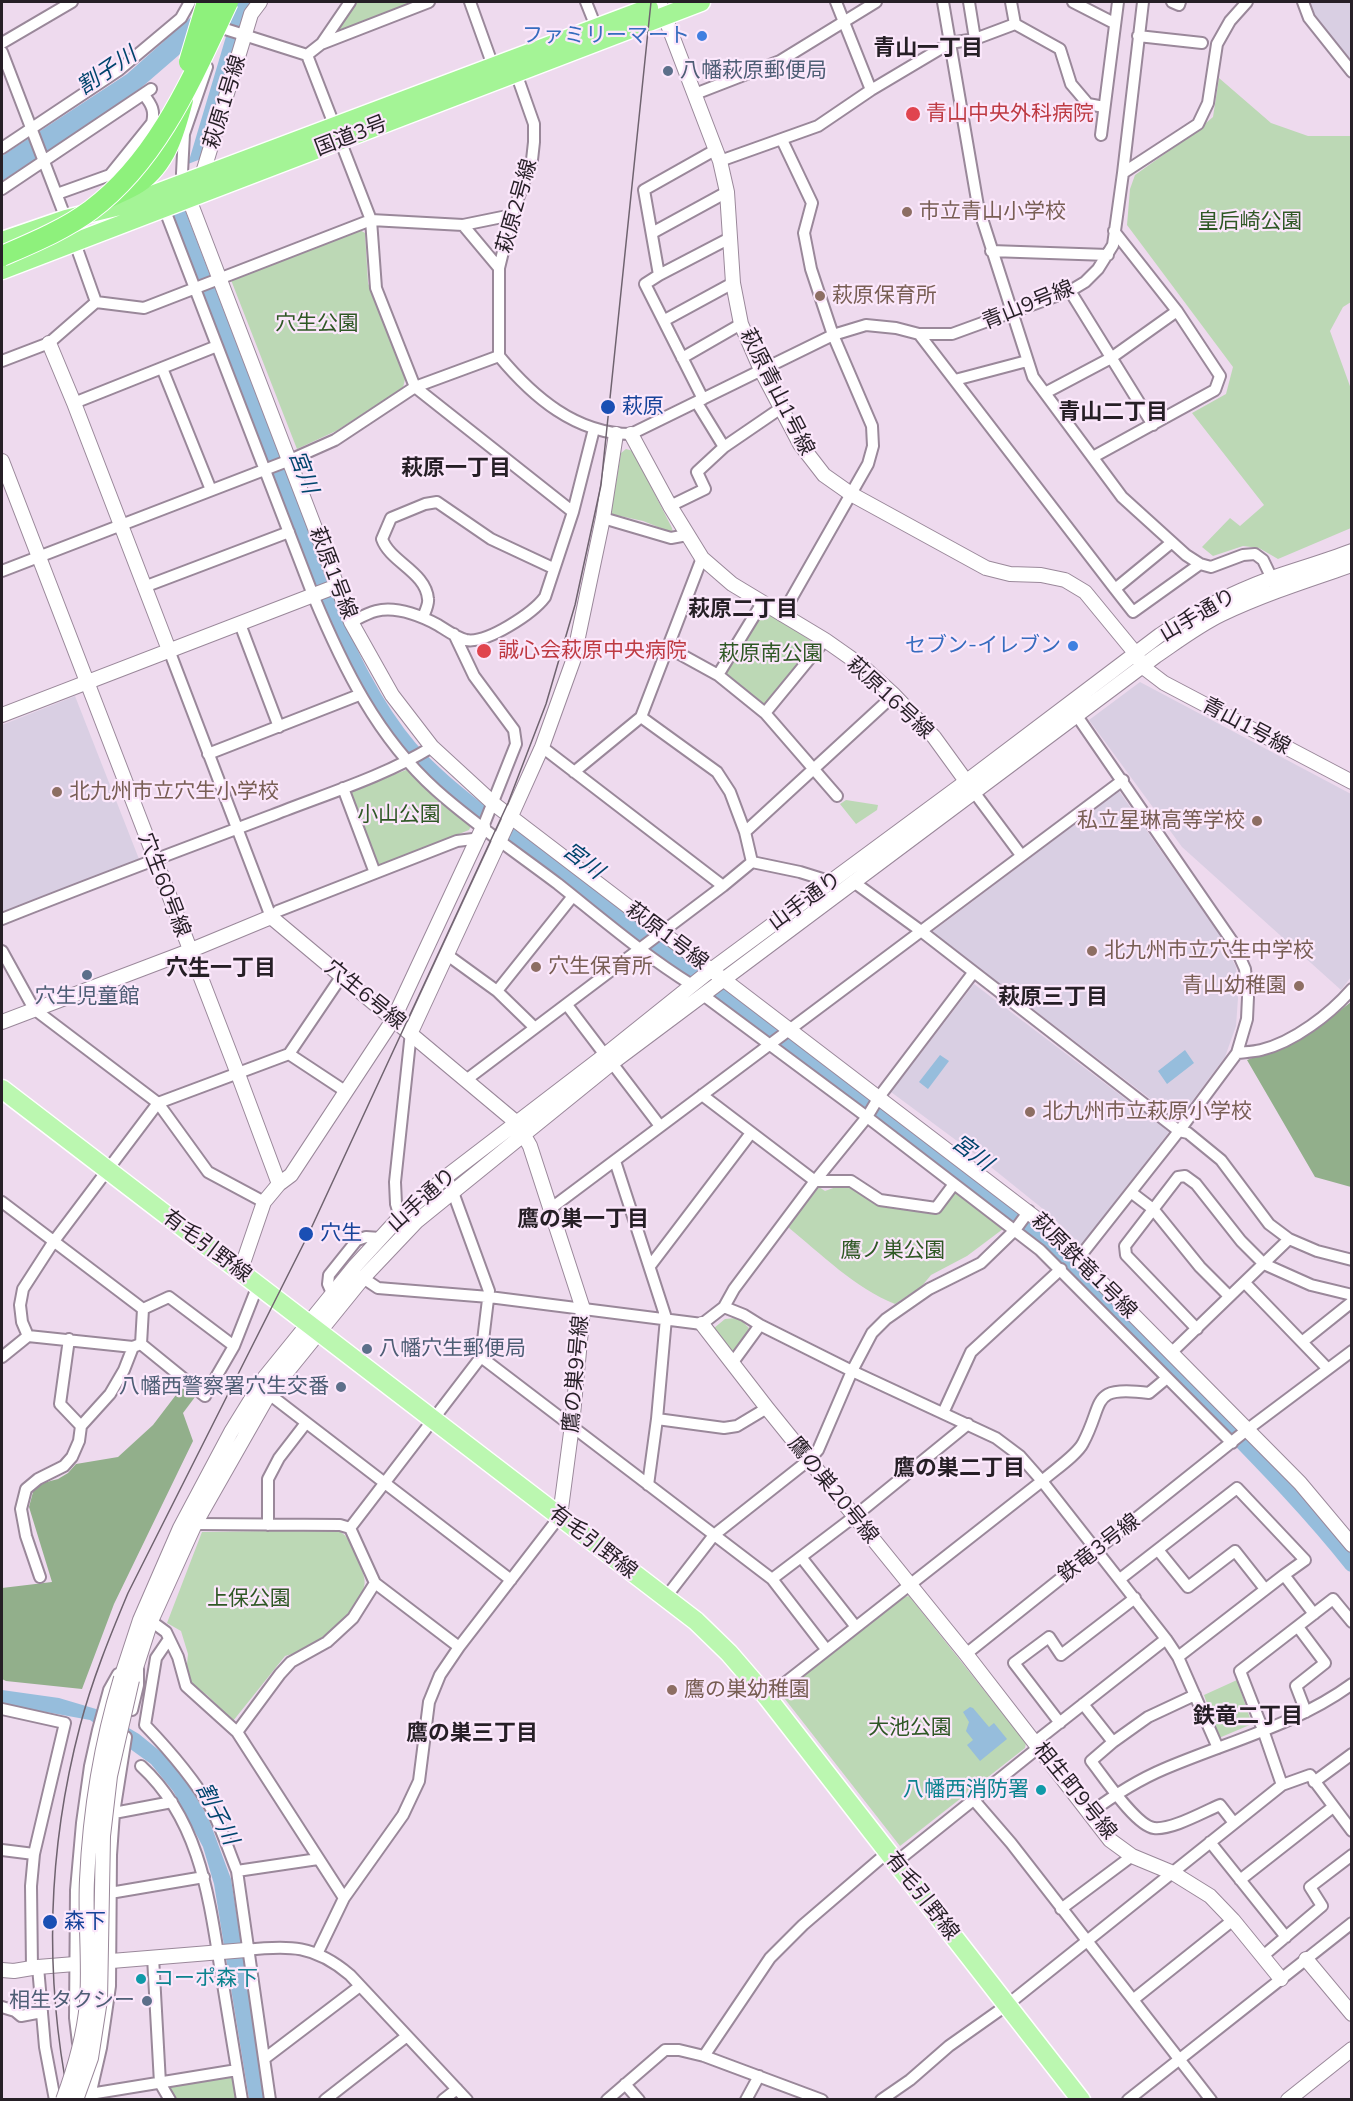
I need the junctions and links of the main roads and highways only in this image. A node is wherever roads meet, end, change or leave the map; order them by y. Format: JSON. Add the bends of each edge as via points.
{"nodes":[{"id":1,"x":228,"y":2,"type":"edge"},
{"id":2,"x":701,"y":2,"type":"edge"},
{"id":3,"x":202,"y":5,"type":"edge"},
{"id":4,"x":670,"y":6,"type":"edge"},
{"id":5,"x":183,"y":100,"type":"junction"},
{"id":6,"x":184,"y":134,"type":"road end"},
{"id":7,"x":338,"y":134,"type":"junction"},
{"id":8,"x":186,"y":191,"type":"junction"},
{"id":9,"x":66,"y":219,"type":"junction"},
{"id":10,"x":2,"y":241,"type":"edge"},
{"id":11,"x":2,"y":256,"type":"edge"},
{"id":12,"x":2,"y":270,"type":"edge"},
{"id":13,"x":2,"y":1089,"type":"edge"},
{"id":14,"x":1076,"y":2098,"type":"edge"}],
"edges":[{"from":1,"to":11,"type":"highway","bridge":true,"via":[[167,123],[133,170],[90,210]]},
{"from":2,"to":4,"type":"highway","name":"国道3号"},
{"from":3,"to":5,"type":"highway","bridge":true},
{"from":4,"to":7,"type":"highway","name":"国道3号","via":[[516,73]]},
{"from":4,"to":7,"type":"highway","name":"国道3号","via":[[596,27],[494,66]]},
{"from":5,"to":6,"type":"highway"},
{"from":5,"to":9,"type":"highway","via":[[170,144],[150,171],[139,182]]},
{"from":7,"to":8,"type":"highway","name":"国道3号"},
{"from":7,"to":8,"type":"highway","name":"国道3号","via":[[202,176]]},
{"from":8,"to":9,"type":"highway","name":"国道3号"},
{"from":8,"to":12,"type":"highway","name":"国道3号","via":[[164,208]]},
{"from":9,"to":10,"type":"highway","name":"国道3号"},
{"from":13,"to":14,"type":"main road","name":"有毛引野線","via":[[696,1621],[767,1697]]}]}
